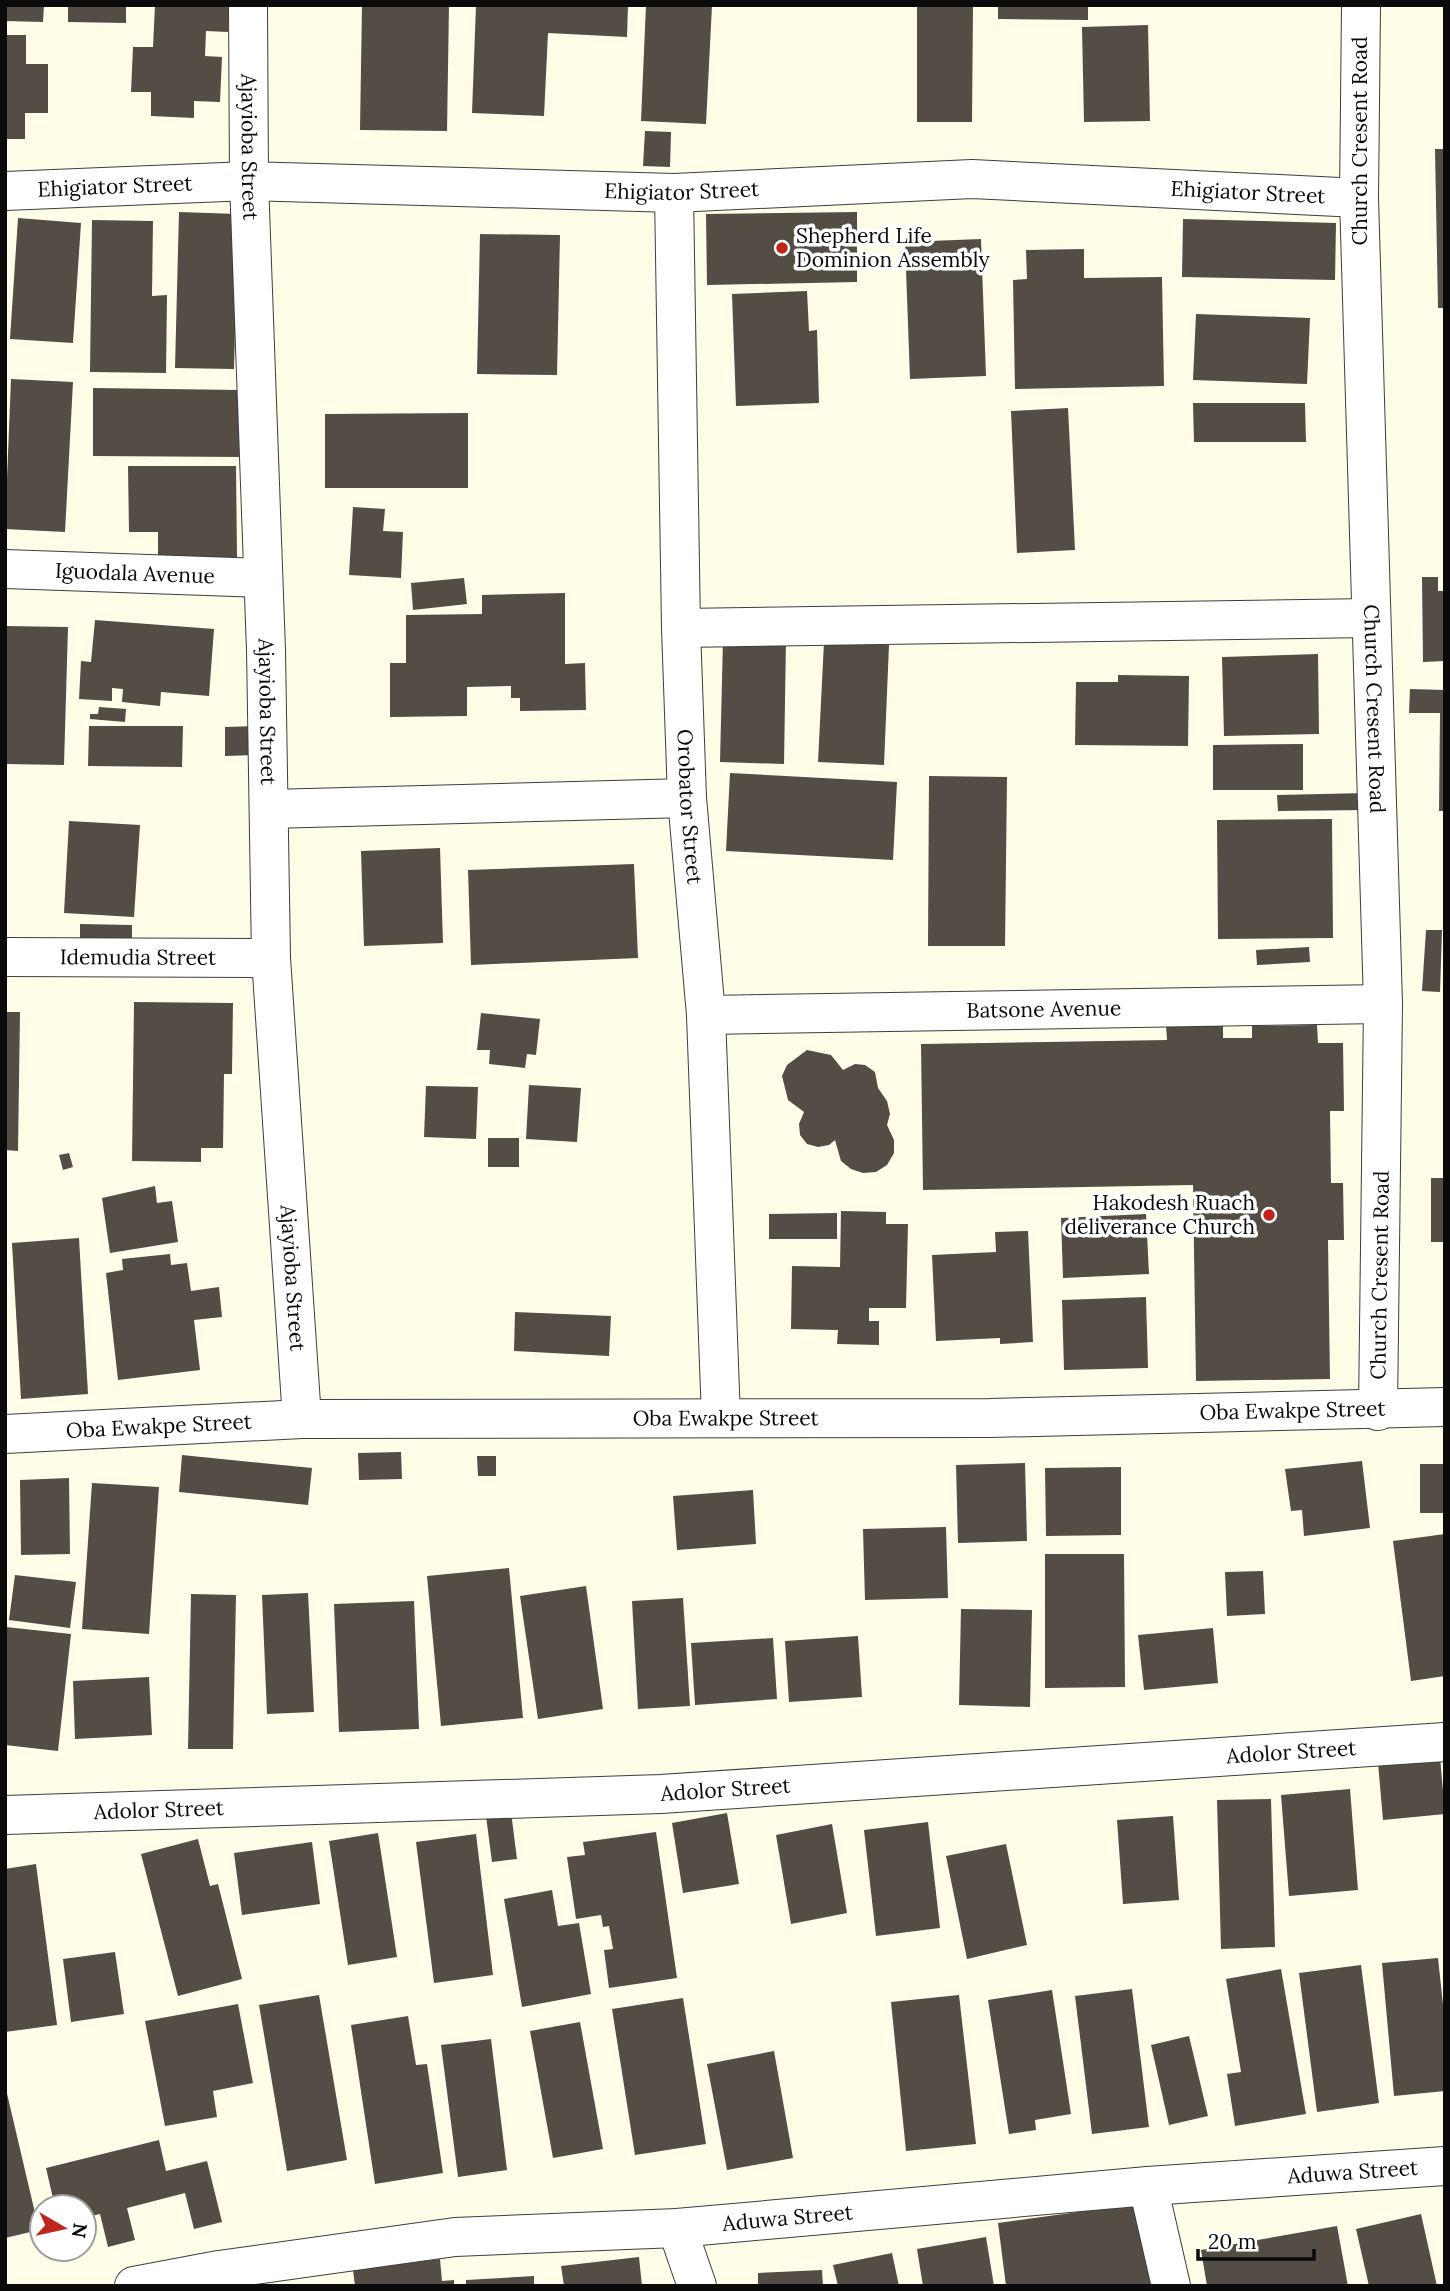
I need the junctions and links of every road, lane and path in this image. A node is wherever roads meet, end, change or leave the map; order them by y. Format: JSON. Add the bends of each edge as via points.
{"nodes":[{"id":1,"x":248,"y":5,"type":"edge"},
{"id":2,"x":1361,"y":5,"type":"edge"},
{"id":3,"x":249,"y":181,"type":"junction"},
{"id":4,"x":5,"y":191,"type":"edge"},
{"id":5,"x":674,"y":193,"type":"junction"},
{"id":6,"x":1359,"y":198,"type":"junction"},
{"id":7,"x":5,"y":569,"type":"edge"},
{"id":8,"x":263,"y":578,"type":"junction"},
{"id":9,"x":1370,"y":618,"type":"junction"},
{"id":10,"x":681,"y":628,"type":"junction"},
{"id":11,"x":687,"y":798,"type":"junction"},
{"id":12,"x":269,"y":809,"type":"junction"},
{"id":13,"x":5,"y":957,"type":"edge"},
{"id":14,"x":271,"y":958,"type":"junction"},
{"id":15,"x":1383,"y":1004,"type":"junction"},
{"id":16,"x":706,"y":1015,"type":"junction"},
{"id":17,"x":1445,"y":1407,"type":"edge"},
{"id":18,"x":1378,"y":1411,"type":"junction"},
{"id":19,"x":721,"y":1418,"type":"junction"},
{"id":20,"x":302,"y":1419,"type":"junction"},
{"id":21,"x":5,"y":1434,"type":"edge"},
{"id":22,"x":1445,"y":1742,"type":"edge"},
{"id":23,"x":5,"y":1815,"type":"edge"},
{"id":24,"x":1445,"y":2166,"type":"edge"},
{"id":25,"x":1148,"y":2186,"type":"junction"},
{"id":26,"x":677,"y":2228,"type":"junction"},
{"id":27,"x":220,"y":2278,"type":"edge"},
{"id":28,"x":134,"y":2286,"type":"edge"},
{"id":29,"x":697,"y":2286,"type":"edge"},
{"id":30,"x":1171,"y":2286,"type":"edge"}],
"edges":[{"from":1,"to":3,"type":"street","name":"Ajayioba Street"},
{"from":2,"to":6,"type":"street","name":"Church Cresent Road"},
{"from":3,"to":4,"type":"street","name":"Ehigiator Street"},
{"from":3,"to":5,"type":"street","name":"Ehigiator Street"},
{"from":3,"to":8,"type":"street","name":"Ajayioba Street"},
{"from":5,"to":6,"type":"street","name":"Ehigiator Street","via":[[972,179]]},
{"from":5,"to":10,"type":"street","name":"Orobator Street"},
{"from":6,"to":9,"type":"street","name":"Church Cresent Road"},
{"from":7,"to":8,"type":"street","name":"Iguodala Avenue"},
{"from":8,"to":12,"type":"street","name":"Ajayioba Street"},
{"from":9,"to":10,"type":"street"},
{"from":9,"to":15,"type":"street","name":"Church Cresent Road"},
{"from":10,"to":11,"type":"street","name":"Orobator Street"},
{"from":11,"to":12,"type":"street"},
{"from":11,"to":16,"type":"street","name":"Orobator Street"},
{"from":12,"to":14,"type":"street","name":"Ajayioba Street"},
{"from":13,"to":14,"type":"street","name":"Idemudia Street"},
{"from":14,"to":20,"type":"street","name":"Ajayioba Street"},
{"from":15,"to":16,"type":"street","name":"Batsone Avenue"},
{"from":15,"to":18,"type":"street","name":"Church Cresent Road"},
{"from":16,"to":19,"type":"street","name":"Orobator Street"},
{"from":17,"to":18,"type":"street","name":"Oba Ewakpe Street"},
{"from":18,"to":19,"type":"street","name":"Oba Ewakpe Street"},
{"from":19,"to":20,"type":"street","name":"Oba Ewakpe Street"},
{"from":20,"to":21,"type":"street","name":"Oba Ewakpe Street"},
{"from":22,"to":23,"type":"street","name":"Adolor Street","via":[[661,1794]]},
{"from":24,"to":25,"type":"street","name":"Aduwa Street"},
{"from":25,"to":26,"type":"street","name":"Aduwa Street"},
{"from":25,"to":30,"type":"street"},
{"from":26,"to":27,"type":"street","name":"Aduwa Street","via":[[455,2237]]},
{"from":26,"to":29,"type":"street"},
{"from":27,"to":28,"type":"street","name":"Aduwa Street"}]}
